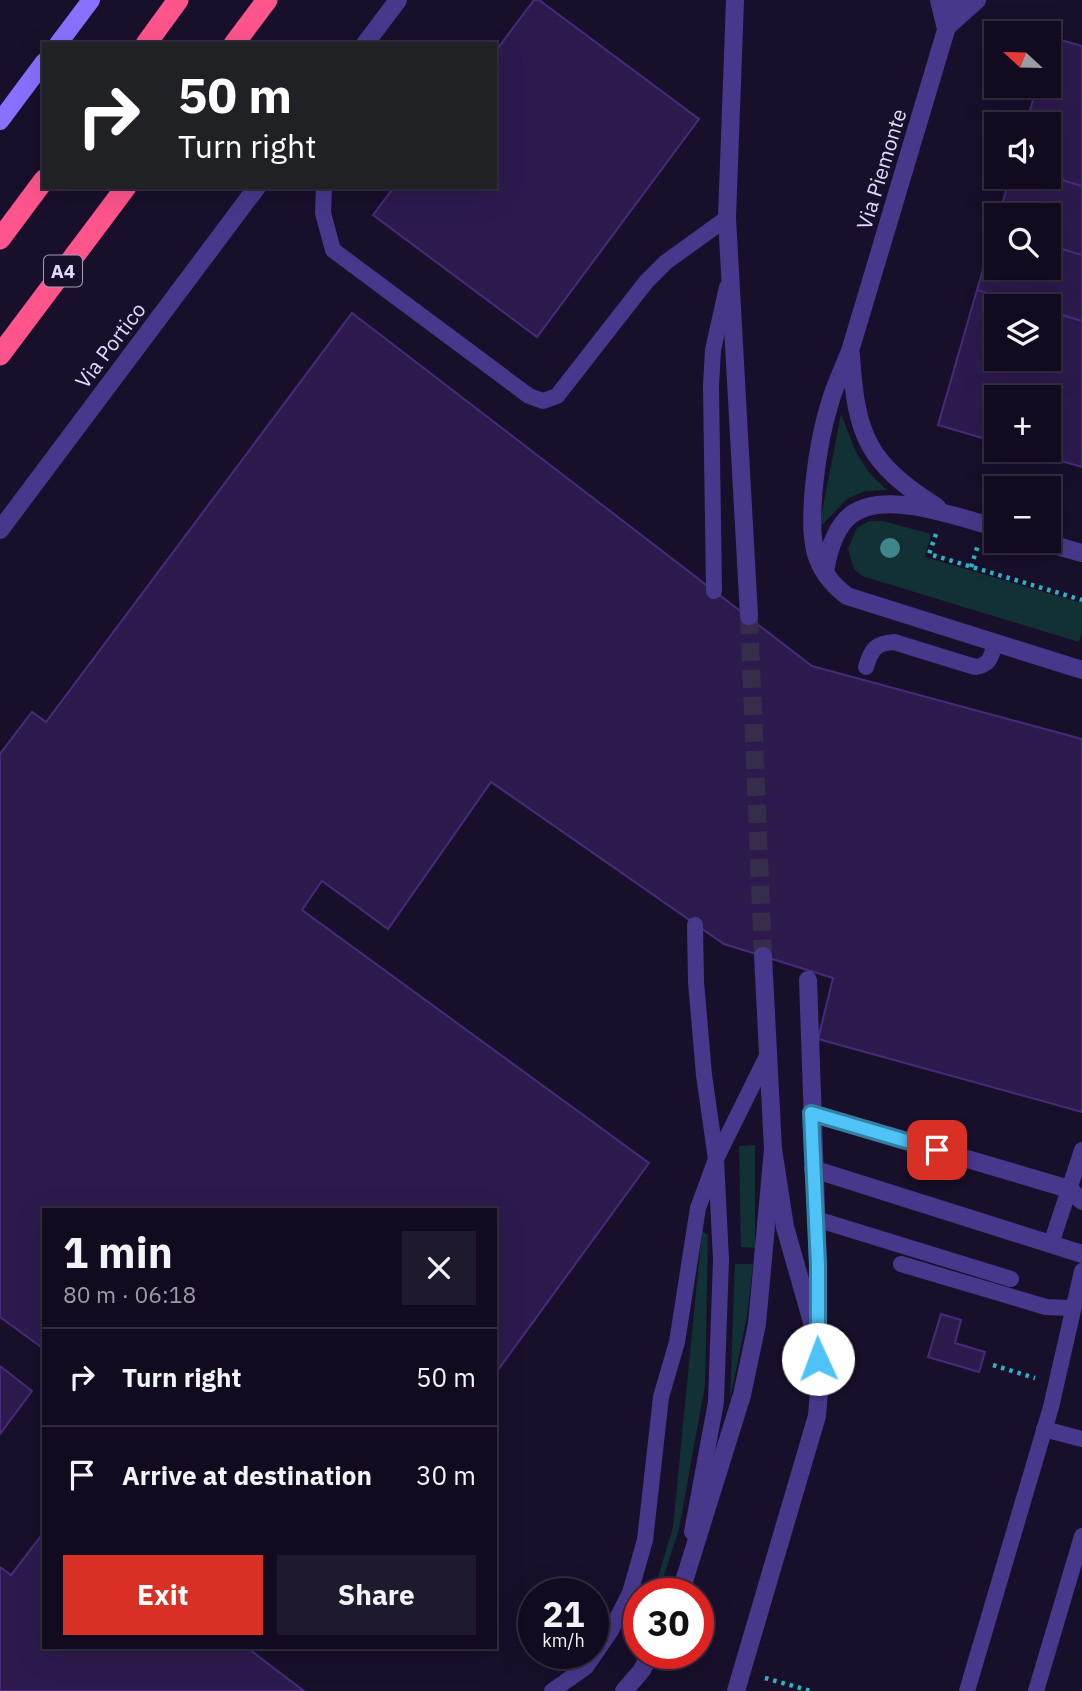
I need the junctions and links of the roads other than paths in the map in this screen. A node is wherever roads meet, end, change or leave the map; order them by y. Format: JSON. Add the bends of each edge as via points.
{"nodes":[{"id":1,"x":90,"y":0,"type":"edge"},
{"id":2,"x":178,"y":0,"type":"edge"},
{"id":3,"x":267,"y":0,"type":"edge"},
{"id":4,"x":398,"y":0,"type":"edge"},
{"id":5,"x":735,"y":0,"type":"edge"},
{"id":6,"x":939,"y":0,"type":"edge"},
{"id":7,"x":955,"y":0,"type":"edge"},
{"id":8,"x":977,"y":0,"type":"edge"},
{"id":9,"x":946,"y":29,"type":"junction"},
{"id":10,"x":59,"y":42,"type":"edge"},
{"id":11,"x":147,"y":42,"type":"edge"},
{"id":12,"x":236,"y":42,"type":"edge"},
{"id":13,"x":366,"y":42,"type":"edge"},
{"id":14,"x":42,"y":65,"type":"edge"},
{"id":15,"x":0,"y":121,"type":"edge"},
{"id":16,"x":42,"y":183,"type":"edge"},
{"id":17,"x":124,"y":189,"type":"edge"},
{"id":18,"x":256,"y":189,"type":"edge"},
{"id":19,"x":324,"y":189,"type":"edge"},
{"id":20,"x":727,"y":218,"type":"junction"},
{"id":21,"x":0,"y":239,"type":"edge"},
{"id":22,"x":730,"y":275,"type":"junction"},
{"id":23,"x":850,"y":351,"type":"junction"},
{"id":24,"x":0,"y":355,"type":"edge"},
{"id":25,"x":943,"y":511,"type":"junction"},
{"id":26,"x":984,"y":524,"type":"edge"},
{"id":27,"x":0,"y":530,"type":"edge"},
{"id":28,"x":1061,"y":547,"type":"edge"},
{"id":29,"x":1082,"y":553,"type":"edge"},
{"id":30,"x":825,"y":572,"type":"junction"},
{"id":31,"x":713,"y":591,"type":"dead end"},
{"id":32,"x":749,"y":616,"type":"tunnel mouth"},
{"id":33,"x":995,"y":644,"type":"junction"},
{"id":34,"x":866,"y":667,"type":"dead end"},
{"id":35,"x":1082,"y":670,"type":"edge"},
{"id":36,"x":695,"y":925,"type":"dead end"},
{"id":37,"x":763,"y":956,"type":"tunnel mouth"},
{"id":38,"x":808,"y":980,"type":"dead end"},
{"id":39,"x":768,"y":1054,"type":"junction"},
{"id":40,"x":811,"y":1113,"type":"junction"},
{"id":41,"x":774,"y":1149,"type":"junction"},
{"id":42,"x":1082,"y":1150,"type":"edge"},
{"id":43,"x":716,"y":1159,"type":"junction"},
{"id":44,"x":813,"y":1169,"type":"junction"},
{"id":45,"x":1076,"y":1195,"type":"edge"},
{"id":46,"x":816,"y":1219,"type":"junction"},
{"id":47,"x":1051,"y":1244,"type":"junction"},
{"id":48,"x":1082,"y":1254,"type":"edge"},
{"id":49,"x":901,"y":1264,"type":"dead end"},
{"id":50,"x":1082,"y":1271,"type":"edge"},
{"id":51,"x":1011,"y":1279,"type":"dead end"},
{"id":52,"x":1072,"y":1308,"type":"junction"},
{"id":53,"x":817,"y":1338,"type":"junction"},
{"id":54,"x":1044,"y":1429,"type":"junction"},
{"id":55,"x":1082,"y":1439,"type":"edge"},
{"id":56,"x":1082,"y":1536,"type":"edge"},
{"id":57,"x":683,"y":1578,"type":"edge"},
{"id":58,"x":685,"y":1578,"type":"edge"},
{"id":59,"x":642,"y":1669,"type":"edge"},
{"id":60,"x":552,"y":1691,"type":"edge"},
{"id":61,"x":624,"y":1691,"type":"edge"},
{"id":62,"x":736,"y":1691,"type":"edge"},
{"id":63,"x":967,"y":1691,"type":"edge"},
{"id":64,"x":1037,"y":1691,"type":"edge"}],
"edges":[{"from":1,"to":10,"type":"main road"},
{"from":2,"to":11,"type":"highway"},
{"from":3,"to":12,"type":"highway"},
{"from":4,"to":13,"type":"street"},
{"from":5,"to":20,"type":"street"},
{"from":6,"to":9,"type":"street"},
{"from":7,"to":9,"type":"street","name":"Via Piemonte"},
{"from":8,"to":9,"type":"street"},
{"from":9,"to":23,"type":"street","name":"Via Piemonte"},
{"from":14,"to":15,"type":"main road"},
{"from":16,"to":21,"type":"highway"},
{"from":17,"to":24,"type":"highway","number":"A4"},
{"from":18,"to":27,"type":"street","name":"Via Portico"},
{"from":19,"to":20,"type":"lane","via":[[323,213],[333,250],[528,396],[543,401],[557,396],[666,262]]},
{"from":20,"to":22,"type":"street"},
{"from":22,"to":31,"type":"lane","via":[[710,386]]},
{"from":22,"to":32,"type":"street"},
{"from":23,"to":25,"type":"street","name":"Via Piemonte","via":[[854,398],[862,432],[874,454],[918,495]]},
{"from":23,"to":30,"type":"street","name":"Via Piemonte","via":[[829,406],[817,475],[812,537]]},
{"from":25,"to":26,"type":"street"},
{"from":25,"to":30,"type":"street","via":[[888,503],[857,509],[847,516],[833,540]]},
{"from":28,"to":29,"type":"street"},
{"from":30,"to":33,"type":"street","via":[[835,587],[861,603]]},
{"from":33,"to":34,"type":"lane","via":[[990,660],[975,667],[894,642],[881,643],[871,650]]},
{"from":33,"to":35,"type":"street"},
{"from":36,"to":43,"type":"lane","via":[[703,1062]]},
{"from":37,"to":39,"type":"street"},
{"from":38,"to":40,"type":"street"},
{"from":39,"to":41,"type":"street"},
{"from":39,"to":43,"type":"lane"},
{"from":40,"to":44,"type":"street"},
{"from":40,"to":45,"type":"street"},
{"from":41,"to":53,"type":"street","via":[[785,1227]]},
{"from":41,"to":58,"type":"street","via":[[757,1324],[745,1383]]},
{"from":42,"to":45,"type":"lane"},
{"from":43,"to":57,"type":"lane","via":[[721,1261],[716,1402]]},
{"from":43,"to":60,"type":"lane","via":[[692,1231],[677,1342],[661,1397],[645,1540],[629,1593],[586,1667]]},
{"from":44,"to":46,"type":"street"},
{"from":44,"to":47,"type":"street"},
{"from":45,"to":47,"type":"lane"},
{"from":46,"to":51,"type":"lane"},
{"from":46,"to":53,"type":"street"},
{"from":47,"to":48,"type":"street"},
{"from":49,"to":52,"type":"lane","via":[[1045,1307]]},
{"from":50,"to":52,"type":"lane"},
{"from":52,"to":54,"type":"lane"},
{"from":53,"to":62,"type":"street","via":[[817,1416]]},
{"from":54,"to":55,"type":"lane"},
{"from":54,"to":63,"type":"lane"},
{"from":56,"to":64,"type":"lane"},
{"from":59,"to":61,"type":"street"}]}
